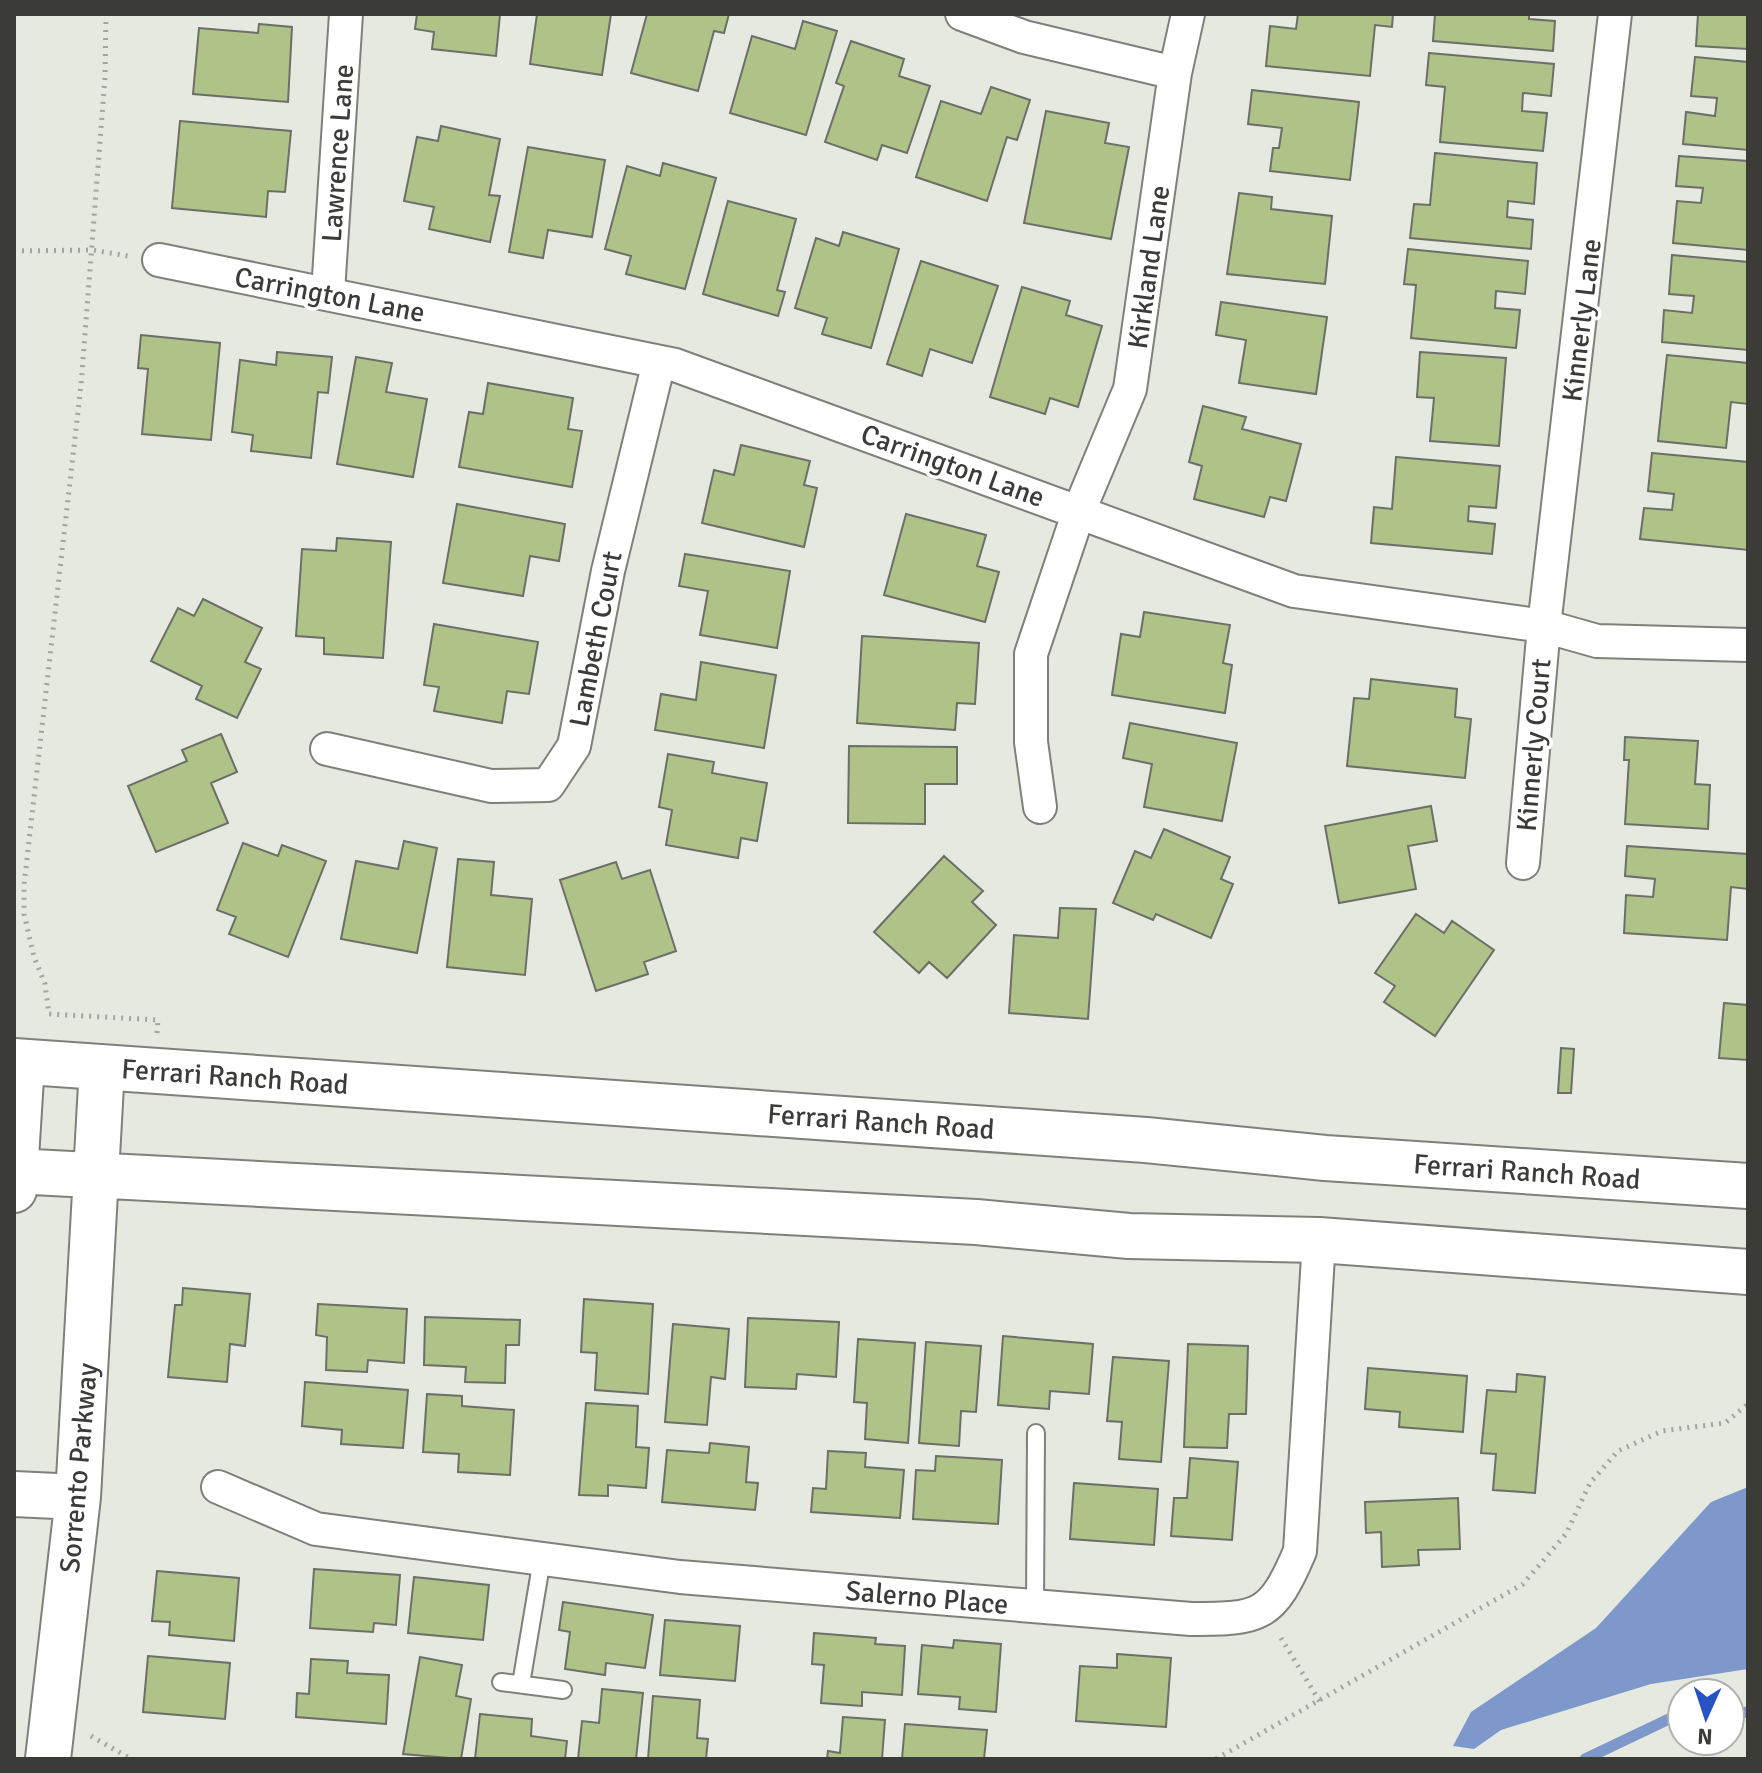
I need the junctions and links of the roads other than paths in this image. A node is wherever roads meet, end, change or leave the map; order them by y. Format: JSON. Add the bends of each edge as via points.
{"nodes":[{"id":1,"x":346,"y":14,"type":"edge"},
{"id":2,"x":962,"y":14,"type":"edge"},
{"id":3,"x":1188,"y":14,"type":"edge"},
{"id":4,"x":1615,"y":14,"type":"edge"},
{"id":5,"x":1175,"y":73,"type":"junction"},
{"id":6,"x":159,"y":260,"type":"road end"},
{"id":7,"x":328,"y":292,"type":"junction"},
{"id":8,"x":659,"y":362,"type":"junction"},
{"id":9,"x":1079,"y":511,"type":"junction"},
{"id":10,"x":1544,"y":626,"type":"junction"},
{"id":11,"x":1748,"y":645,"type":"edge"},
{"id":12,"x":327,"y":749,"type":"dead end"},
{"id":13,"x":1040,"y":807,"type":"dead end"},
{"id":14,"x":1523,"y":863,"type":"dead end"},
{"id":15,"x":18,"y":1061,"type":"edge"},
{"id":16,"x":102,"y":1067,"type":"junction"},
{"id":17,"x":14,"y":1171,"type":"edge"},
{"id":18,"x":96,"y":1177,"type":"junction"},
{"id":19,"x":1748,"y":1186,"type":"edge"},
{"id":20,"x":14,"y":1190,"type":"edge"},
{"id":21,"x":1319,"y":1240,"type":"junction"},
{"id":22,"x":1748,"y":1272,"type":"edge"},
{"id":23,"x":1036,"y":1433,"type":"dead end"},
{"id":24,"x":218,"y":1487,"type":"dead end"},
{"id":25,"x":14,"y":1494,"type":"edge"},
{"id":26,"x":78,"y":1497,"type":"junction"},
{"id":27,"x":542,"y":1559,"type":"junction"},
{"id":28,"x":1035,"y":1606,"type":"junction"},
{"id":29,"x":501,"y":1682,"type":"dead end"},
{"id":30,"x":521,"y":1684,"type":"junction"},
{"id":31,"x":563,"y":1690,"type":"dead end"},
{"id":32,"x":48,"y":1759,"type":"edge"}],
"edges":[{"from":1,"to":7,"type":"street","name":"Lawrence Lane"},
{"from":2,"to":5,"type":"street","via":[[1024,37]]},
{"from":3,"to":5,"type":"street","name":"Kirkland Lane"},
{"from":4,"to":10,"type":"street","name":"Kinnerly Lane"},
{"from":5,"to":9,"type":"street","name":"Kirkland Lane","via":[[1130,389]]},
{"from":6,"to":7,"type":"street","name":"Carrington Lane"},
{"from":7,"to":8,"type":"street","name":"Carrington Lane"},
{"from":8,"to":9,"type":"street","name":"Carrington Lane"},
{"from":8,"to":12,"type":"street","name":"Lambeth Court","via":[[608,571],[574,746],[548,785],[491,786]]},
{"from":9,"to":10,"type":"street","name":"Carrington Lane","via":[[1294,591]]},
{"from":9,"to":13,"type":"street","name":"Kirkland Lane","via":[[1031,654],[1031,742]]},
{"from":10,"to":11,"type":"street","name":"Carrington Lane","via":[[1597,641]]},
{"from":10,"to":14,"type":"street","name":"Kinnerly Court"},
{"from":15,"to":16,"type":"street","name":"Ferrari Ranch Road"},
{"from":15,"to":17,"type":"street"},
{"from":16,"to":18,"type":"street","name":"Sorrento Parkway"},
{"from":16,"to":19,"type":"street","name":"Ferrari Ranch Road"},
{"from":17,"to":18,"type":"street"},
{"from":17,"to":20,"type":"street"},
{"from":18,"to":21,"type":"street","via":[[976,1222],[1129,1236]]},
{"from":18,"to":26,"type":"street","name":"Sorrento Parkway"},
{"from":21,"to":22,"type":"street"},
{"from":21,"to":28,"type":"street","name":"Salerno Place","via":[[1300,1551],[1284,1590],[1265,1610],[1237,1619]]},
{"from":23,"to":28,"type":"lane"},
{"from":24,"to":27,"type":"street","name":"Salerno Place","via":[[316,1529]]},
{"from":25,"to":26,"type":"street"},
{"from":26,"to":32,"type":"street","name":"Sorrento Parkway"},
{"from":27,"to":28,"type":"street","name":"Salerno Place","via":[[680,1577]]},
{"from":27,"to":30,"type":"lane"},
{"from":29,"to":30,"type":"lane"},
{"from":30,"to":31,"type":"lane"}]}
